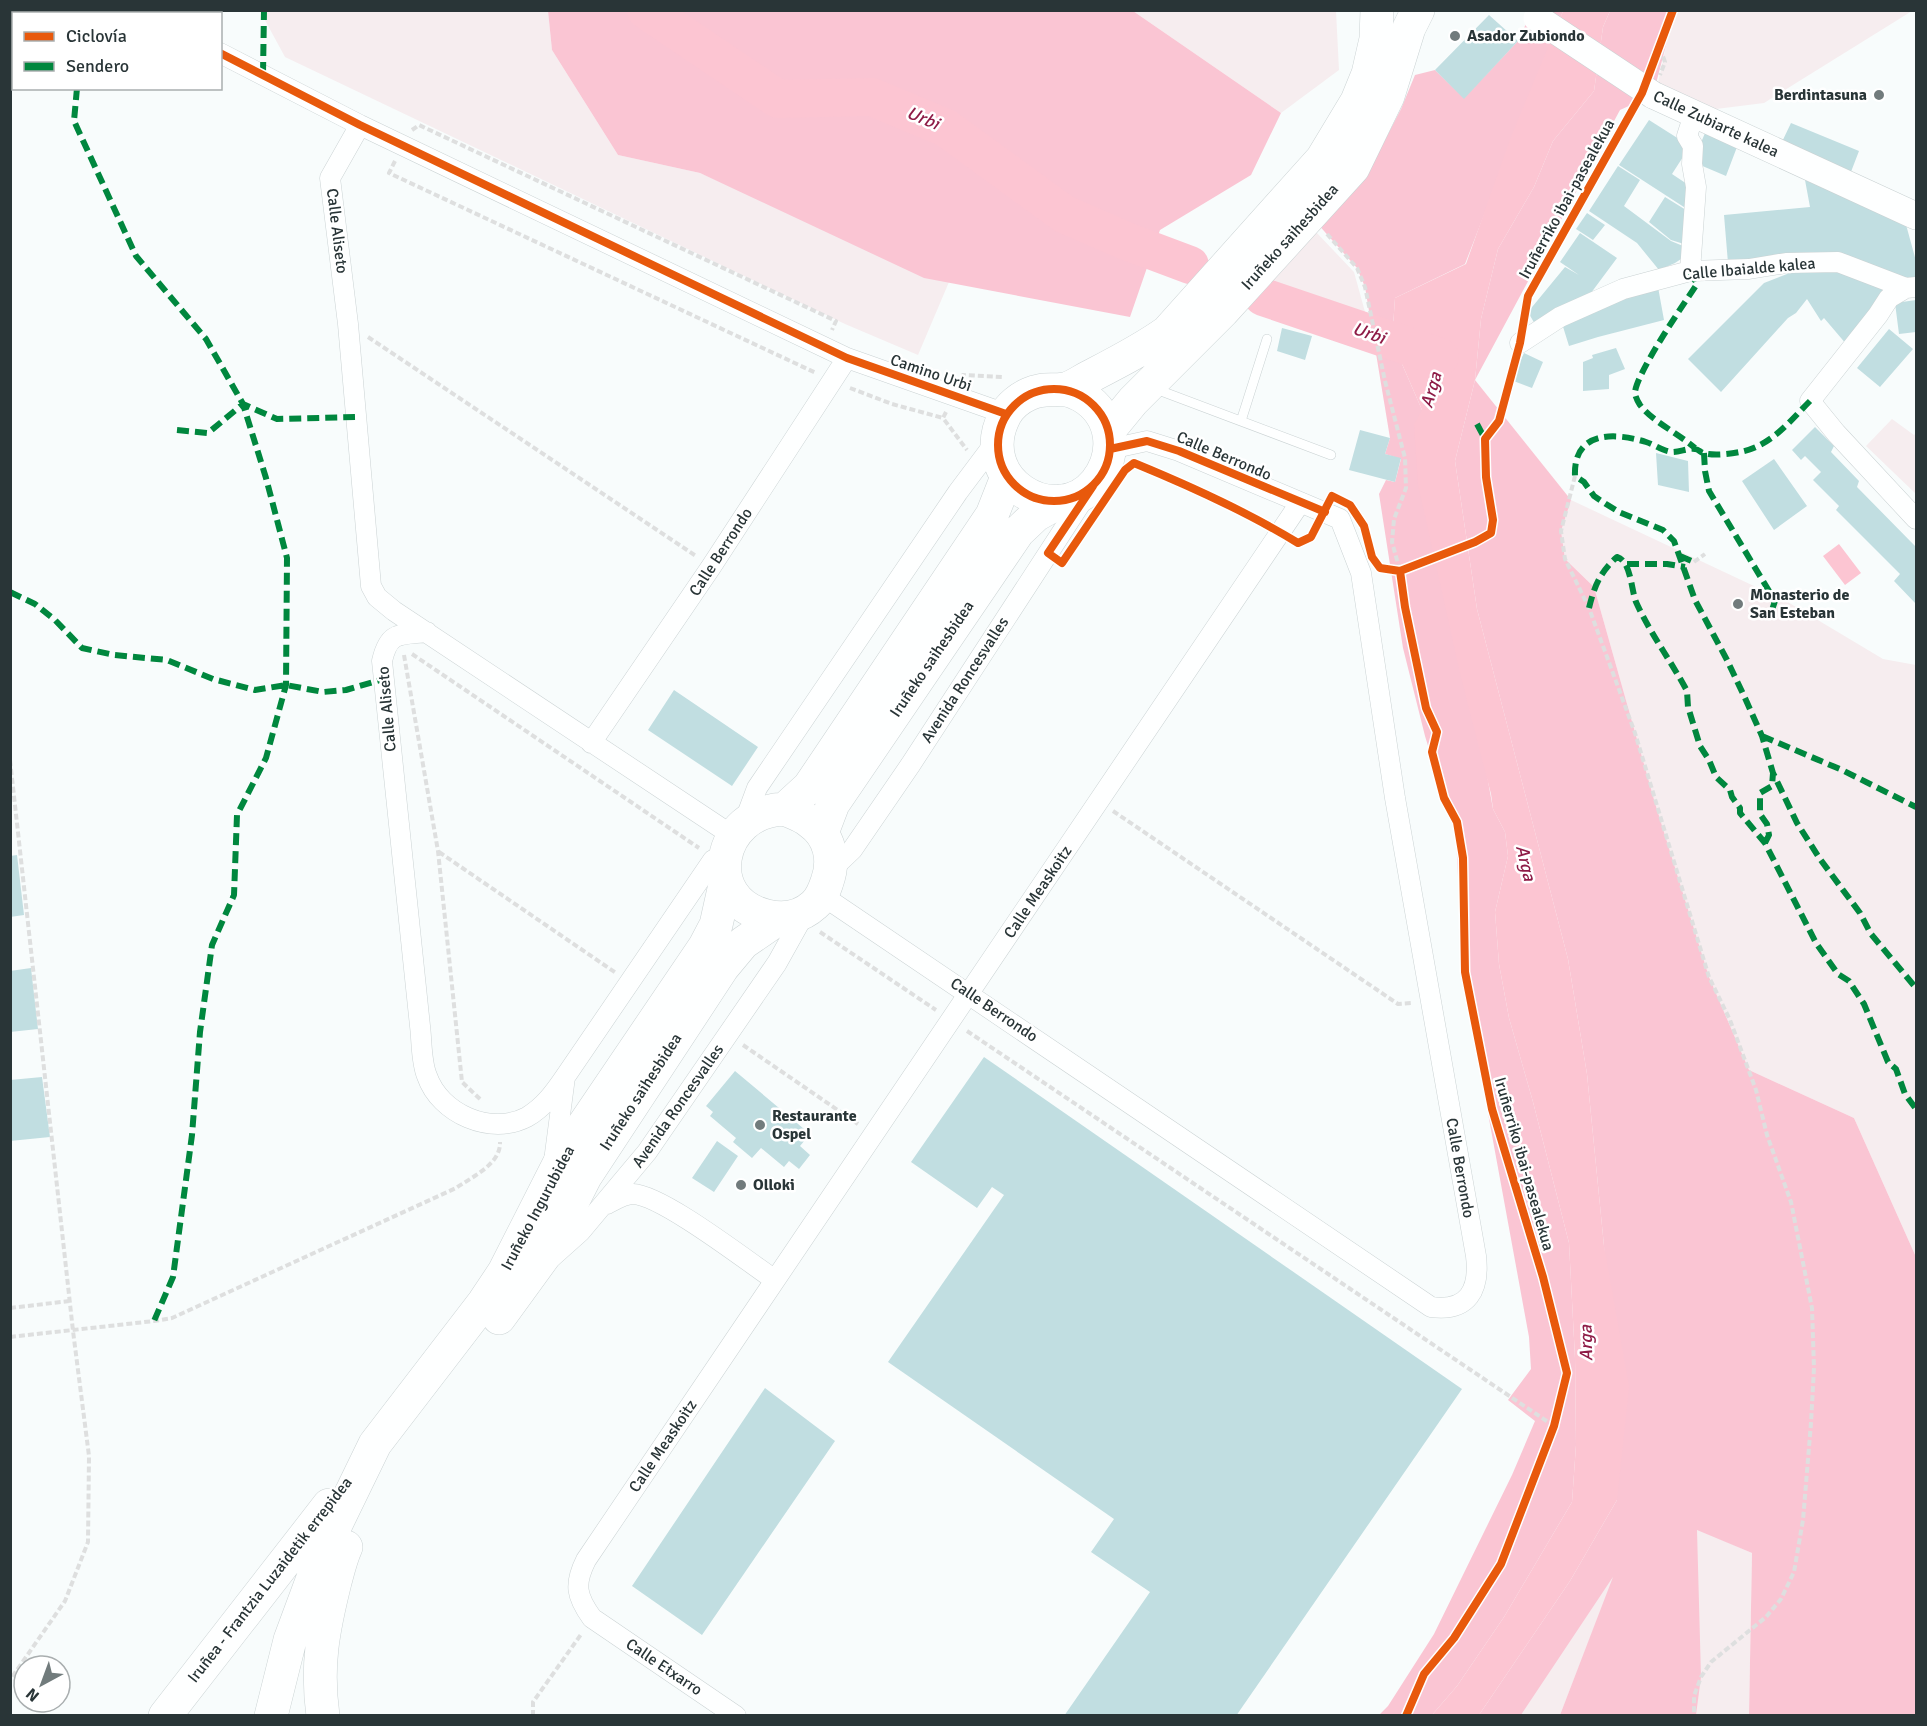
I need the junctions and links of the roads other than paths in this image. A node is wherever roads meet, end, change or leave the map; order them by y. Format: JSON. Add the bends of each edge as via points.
{"nodes":[{"id":1,"x":1377,"y":10,"type":"edge"},
{"id":2,"x":1418,"y":10,"type":"edge"},
{"id":3,"x":1529,"y":13,"type":"edge"},
{"id":4,"x":222,"y":54,"type":"edge"},
{"id":5,"x":1694,"y":114,"type":"junction"},
{"id":6,"x":360,"y":125,"type":"junction"},
{"id":7,"x":1917,"y":216,"type":"edge"},
{"id":8,"x":1690,"y":272,"type":"junction"},
{"id":9,"x":1911,"y":287,"type":"edge"},
{"id":10,"x":1267,"y":339,"type":"dead end"},
{"id":11,"x":1520,"y":343,"type":"road end"},
{"id":12,"x":847,"y":358,"type":"junction"},
{"id":13,"x":1148,"y":386,"type":"junction"},
{"id":14,"x":1065,"y":389,"type":"junction"},
{"id":15,"x":1241,"y":421,"type":"junction"},
{"id":16,"x":990,"y":435,"type":"junction"},
{"id":17,"x":1110,"y":439,"type":"junction"},
{"id":18,"x":1331,"y":455,"type":"dead end"},
{"id":19,"x":1007,"y":477,"type":"junction"},
{"id":20,"x":1093,"y":486,"type":"junction"},
{"id":21,"x":1061,"y":501,"type":"junction"},
{"id":22,"x":1300,"y":503,"type":"junction"},
{"id":23,"x":1917,"y":519,"type":"edge"},
{"id":24,"x":427,"y":632,"type":"junction"},
{"id":25,"x":591,"y":743,"type":"junction"},
{"id":26,"x":785,"y":809,"type":"junction"},
{"id":27,"x":822,"y":833,"type":"junction"},
{"id":28,"x":726,"y":849,"type":"junction"},
{"id":29,"x":811,"y":907,"type":"junction"},
{"id":30,"x":969,"y":993,"type":"junction"},
{"id":31,"x":565,"y":1077,"type":"junction"},
{"id":32,"x":552,"y":1176,"type":"junction"},
{"id":33,"x":604,"y":1205,"type":"junction"},
{"id":34,"x":775,"y":1280,"type":"junction"},
{"id":35,"x":526,"y":1281,"type":"junction"},
{"id":36,"x":383,"y":1450,"type":"junction"},
{"id":37,"x":592,"y":1617,"type":"joint"},
{"id":38,"x":165,"y":1716,"type":"edge"},
{"id":39,"x":271,"y":1716,"type":"edge"},
{"id":40,"x":323,"y":1716,"type":"edge"},
{"id":41,"x":736,"y":1716,"type":"edge"}],
"edges":[{"from":1,"to":14,"type":"highway","name":"Iruñeko saihesbidea","via":[[1376,39],[1368,74],[1357,101],[1322,159],[1167,332],[1141,351]]},
{"from":2,"to":13,"type":"highway","name":"Iruñeko saihesbidea","via":[[1388,96],[1353,168],[1223,311]]},
{"from":3,"to":5,"type":"main road","name":"Calle Zubiarte kalea","bridge":true,"via":[[1646,91]]},
{"from":4,"to":6,"type":"street","name":"Camino Urbi"},
{"from":5,"to":7,"type":"main road","name":"Calle Zubiarte kalea"},
{"from":5,"to":8,"type":"street","via":[[1687,136],[1694,146],[1696,187]]},
{"from":6,"to":12,"type":"street","name":"Camino Urbi","via":[[408,139]]},
{"from":6,"to":24,"type":"street","name":"Calle Aliseto","via":[[330,178],[348,324],[370,586],[377,597]]},
{"from":8,"to":9,"type":"street","name":"Calle Ibaialde kalea","via":[[1749,269],[1786,262],[1838,262]]},
{"from":8,"to":11,"type":"street","name":"Calle Ibaialde kalea","via":[[1623,289],[1560,317]]},
{"from":9,"to":23,"type":"street","via":[[1889,298],[1810,401]]},
{"from":10,"to":15,"type":"lane"},
{"from":12,"to":16,"type":"street","name":"Camino Urbi","via":[[952,395]]},
{"from":12,"to":25,"type":"street","name":"Calle Berrondo"},
{"from":13,"to":15,"type":"lane"},
{"from":13,"to":17,"type":"highway","name":"Iruñeko saihesbidea"},
{"from":14,"to":16,"type":"highway","via":[[1047,388],[1030,393],[1015,403]]},
{"from":14,"to":17,"type":"highway","via":[[1096,407]]},
{"from":15,"to":18,"type":"lane"},
{"from":16,"to":19,"type":"highway"},
{"from":16,"to":28,"type":"street","via":[[958,492],[758,788]]},
{"from":17,"to":20,"type":"highway","via":[[1107,463]]},
{"from":17,"to":22,"type":"street","name":"Calle Berrondo","via":[[1147,441],[1179,451]]},
{"from":19,"to":21,"type":"highway","via":[[1022,492],[1041,500]]},
{"from":19,"to":26,"type":"highway","name":"Iruñeko saihesbidea","via":[[986,525],[809,787]]},
{"from":20,"to":21,"type":"highway"},
{"from":20,"to":29,"type":"street","name":"Avenida Roncesvalles"},
{"from":21,"to":27,"type":"highway","name":"Iruñeko saihesbidea","via":[[1036,515],[1018,532],[833,804]]},
{"from":22,"to":30,"type":"street","name":"Calle Measkoitz"},
{"from":22,"to":30,"type":"street","name":"Calle Berrondo","via":[[1340,519],[1361,573],[1395,798],[1478,1272],[1472,1293],[1451,1308],[1431,1307]]},
{"from":24,"to":25,"type":"street"},
{"from":24,"to":31,"type":"street","name":"Calle Aliseto","via":[[398,635],[386,644],[382,661],[426,1076],[439,1098],[461,1114],[477,1122],[500,1124],[525,1117],[546,1104]]},
{"from":25,"to":28,"type":"street"},
{"from":26,"to":27,"type":"highway"},
{"from":26,"to":28,"type":"highway","via":[[774,810]]},
{"from":27,"to":29,"type":"highway","via":[[830,850]]},
{"from":28,"to":29,"type":"highway","via":[[737,900],[755,914]]},
{"from":28,"to":31,"type":"street","via":[[713,860]]},
{"from":28,"to":32,"type":"highway","name":"Iruñeko Ingurubidea","via":[[716,925],[705,946]]},
{"from":29,"to":30,"type":"street","name":"Calle Berrondo"},
{"from":29,"to":33,"type":"street","name":"Avenida Roncesvalles","via":[[647,1152]]},
{"from":29,"to":35,"type":"highway","name":"Iruñeko saihesbidea","via":[[743,943],[723,968],[585,1177],[547,1252]]},
{"from":30,"to":34,"type":"street","name":"Calle Measkoitz"},
{"from":31,"to":32,"type":"street"},
{"from":32,"to":36,"type":"highway","name":"Iruñeko Ingurubidea","via":[[504,1272]]},
{"from":33,"to":34,"type":"street","via":[[632,1194],[662,1203]]},
{"from":33,"to":35,"type":"street","name":"Avenida Roncesvalles"},
{"from":34,"to":37,"type":"street","name":"Calle Measkoitz","via":[[586,1560],[578,1590]]},
{"from":35,"to":36,"type":"highway","name":"Iruñeko Ingurubidea","via":[[495,1324]]},
{"from":36,"to":38,"type":"highway","name":"Iruñea - Frantzia Luzaidetik errepidea","via":[[308,1534]]},
{"from":36,"to":39,"type":"highway","name":"Iruñeko Ingurubidea","via":[[323,1551],[290,1640]]},
{"from":36,"to":40,"type":"highway","via":[[343,1553],[331,1598],[320,1659]]},
{"from":37,"to":41,"type":"street","name":"Calle Etxarro"}]}
